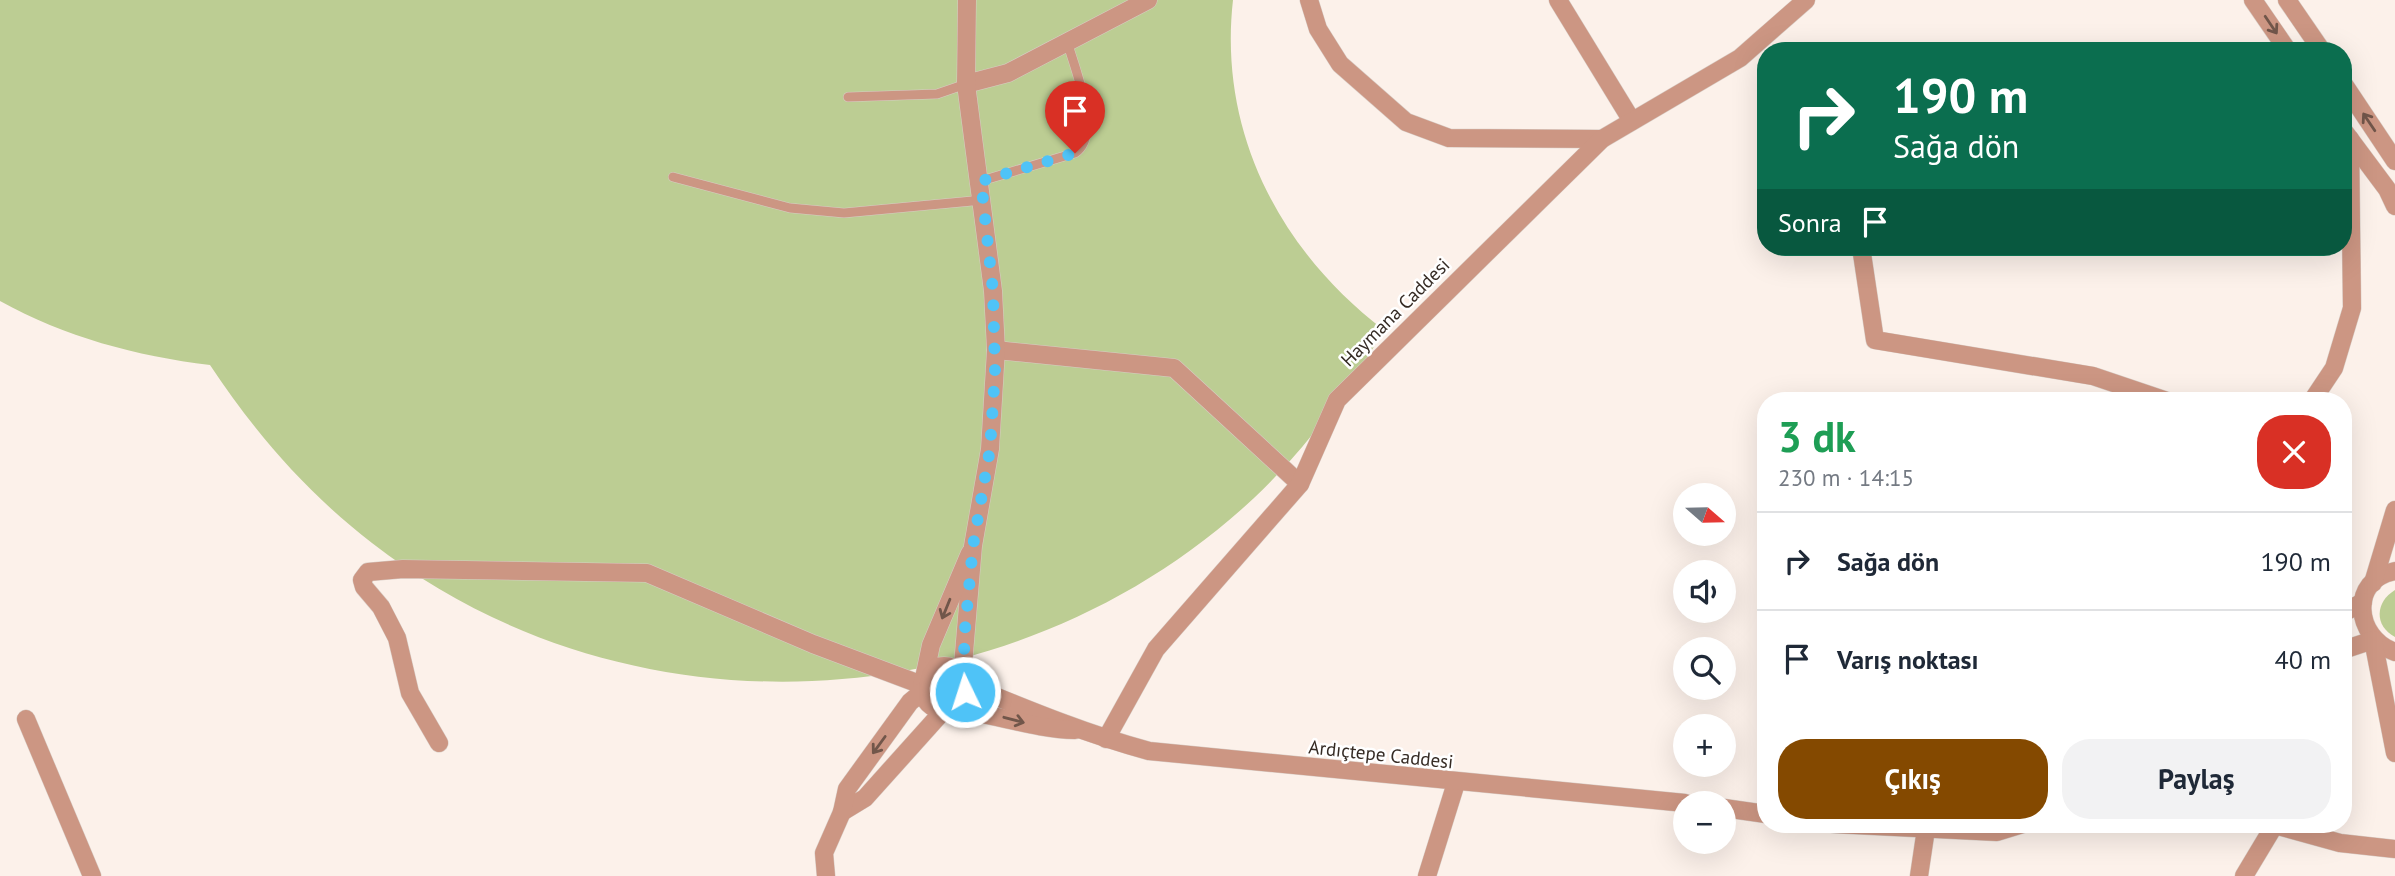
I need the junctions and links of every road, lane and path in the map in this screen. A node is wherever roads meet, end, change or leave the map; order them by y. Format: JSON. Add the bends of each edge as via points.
{"nodes":[{"id":1,"x":967,"y":0,"type":"edge"},
{"id":2,"x":1148,"y":0,"type":"edge"},
{"id":3,"x":1309,"y":0,"type":"edge"},
{"id":4,"x":1558,"y":0,"type":"edge"},
{"id":5,"x":1806,"y":0,"type":"edge"},
{"id":6,"x":2253,"y":0,"type":"edge"},
{"id":7,"x":2287,"y":0,"type":"edge"},
{"id":8,"x":1787,"y":7,"type":"edge"},
{"id":9,"x":1067,"y":41,"type":"junction"},
{"id":10,"x":2282,"y":42,"type":"edge"},
{"id":11,"x":2316,"y":42,"type":"edge"},
{"id":12,"x":966,"y":84,"type":"junction"},
{"id":13,"x":2352,"y":96,"type":"edge"},
{"id":14,"x":848,"y":97,"type":"dead end"},
{"id":15,"x":1632,"y":121,"type":"junction"},
{"id":16,"x":1602,"y":139,"type":"junction"},
{"id":17,"x":2352,"y":141,"type":"edge"},
{"id":18,"x":2395,"y":161,"type":"edge"},
{"id":19,"x":673,"y":177,"type":"dead end"},
{"id":20,"x":981,"y":181,"type":"junction"},
{"id":21,"x":983,"y":200,"type":"junction"},
{"id":22,"x":2395,"y":206,"type":"edge"},
{"id":23,"x":1862,"y":256,"type":"edge"},
{"id":24,"x":2351,"y":256,"type":"edge"},
{"id":25,"x":996,"y":350,"type":"junction"},
{"id":26,"x":2140,"y":392,"type":"edge"},
{"id":27,"x":2318,"y":392,"type":"edge"},
{"id":28,"x":1300,"y":484,"type":"junction"},
{"id":29,"x":2395,"y":510,"type":"edge"},
{"id":30,"x":973,"y":546,"type":"junction"},
{"id":31,"x":2395,"y":571,"type":"edge"},
{"id":32,"x":2373,"y":583,"type":"junction"},
{"id":33,"x":2363,"y":602,"type":"junction"},
{"id":34,"x":2352,"y":608,"type":"edge"},
{"id":35,"x":2373,"y":640,"type":"junction"},
{"id":36,"x":2352,"y":647,"type":"edge"},
{"id":37,"x":2395,"y":652,"type":"edge"},
{"id":38,"x":964,"y":681,"type":"junction"},
{"id":39,"x":923,"y":685,"type":"junction"},
{"id":40,"x":947,"y":710,"type":"junction"},
{"id":41,"x":26,"y":719,"type":"dead end"},
{"id":42,"x":1076,"y":730,"type":"junction"},
{"id":43,"x":1106,"y":739,"type":"junction"},
{"id":44,"x":439,"y":743,"type":"dead end"},
{"id":45,"x":2395,"y":753,"type":"edge"},
{"id":46,"x":1456,"y":783,"type":"junction"},
{"id":47,"x":1673,"y":802,"type":"edge"},
{"id":48,"x":1736,"y":810,"type":"edge"},
{"id":49,"x":842,"y":812,"type":"junction"},
{"id":50,"x":1757,"y":813,"type":"edge"},
{"id":51,"x":1925,"y":833,"type":"edge"},
{"id":52,"x":2268,"y":833,"type":"edge"},
{"id":53,"x":2301,"y":833,"type":"edge"},
{"id":54,"x":2395,"y":849,"type":"edge"},
{"id":55,"x":92,"y":876,"type":"edge"},
{"id":56,"x":826,"y":876,"type":"edge"},
{"id":57,"x":1427,"y":876,"type":"edge"},
{"id":58,"x":1919,"y":876,"type":"edge"},
{"id":59,"x":2244,"y":876,"type":"edge"}],
"edges":[{"from":1,"to":12,"type":"street"},
{"from":2,"to":9,"type":"street"},
{"from":3,"to":16,"type":"street","via":[[1318,29],[1340,64],[1406,122],[1449,138]]},
{"from":4,"to":15,"type":"street"},
{"from":5,"to":8,"type":"street","name":"Haymana Caddesi"},
{"from":6,"to":10,"type":"street","one_way":true},
{"from":7,"to":11,"type":"street"},
{"from":8,"to":15,"type":"street","name":"Haymana Caddesi","via":[[1740,58]]},
{"from":9,"to":12,"type":"street","via":[[1008,73]]},
{"from":9,"to":20,"type":"lane","via":[[1086,111],[1089,132],[1084,145],[1075,153]]},
{"from":12,"to":14,"type":"lane","via":[[937,94]]},
{"from":12,"to":20,"type":"street"},
{"from":18,"to":13,"type":"street","one_way":true},
{"from":15,"to":16,"type":"street","name":"Haymana Caddesi"},
{"from":16,"to":28,"type":"street","name":"Haymana Caddesi","via":[[1337,400]]},
{"from":17,"to":22,"type":"street"},
{"from":19,"to":21,"type":"lane","via":[[816,211],[871,213]]},
{"from":20,"to":21,"type":"street"},
{"from":21,"to":25,"type":"street"},
{"from":23,"to":26,"type":"street","via":[[1875,340],[2093,376]]},
{"from":24,"to":27,"type":"street","via":[[2352,308],[2334,368]]},
{"from":25,"to":28,"type":"street","via":[[1174,368]]},
{"from":25,"to":30,"type":"street","via":[[990,449]]},
{"from":28,"to":43,"type":"street","name":"Haymana Caddesi","via":[[1156,649]]},
{"from":29,"to":32,"type":"street"},
{"from":30,"to":38,"type":"street"},
{"from":30,"to":39,"type":"street","one_way":true,"via":[[931,645]]},
{"from":31,"to":32,"type":"street"},
{"from":32,"to":33,"type":"street"},
{"from":33,"to":34,"type":"street"},
{"from":33,"to":35,"type":"street","via":[[2365,629]]},
{"from":35,"to":36,"type":"street"},
{"from":35,"to":37,"type":"street"},
{"from":35,"to":45,"type":"street"},
{"from":38,"to":39,"type":"street","via":[[958,671],[943,666]]},
{"from":38,"to":40,"type":"street","via":[[963,699]]},
{"from":38,"to":42,"type":"street","name":"Ardıçtepe Caddesi"},
{"from":39,"to":40,"type":"street","via":[[929,705]]},
{"from":39,"to":44,"type":"street","via":[[813,645],[648,573],[368,572],[362,580],[364,587],[382,607],[397,638],[410,693]]},
{"from":39,"to":49,"type":"street","one_way":true,"via":[[847,789]]},
{"from":40,"to":42,"type":"street","name":"Ardıçtepe Caddesi","one_way":true,"via":[[991,714],[1049,730]]},
{"from":40,"to":49,"type":"street","via":[[865,798]]},
{"from":41,"to":55,"type":"street"},
{"from":42,"to":43,"type":"street","name":"Ardıçtepe Caddesi"},
{"from":43,"to":46,"type":"street","name":"Ardıçtepe Caddesi","via":[[1149,751]]},
{"from":46,"to":47,"type":"street","name":"Ardıçtepe Caddesi"},
{"from":46,"to":57,"type":"street"},
{"from":48,"to":50,"type":"street"},
{"from":49,"to":56,"type":"street","via":[[824,853]]},
{"from":51,"to":58,"type":"street"},
{"from":52,"to":59,"type":"street"},
{"from":53,"to":54,"type":"street","via":[[2340,844]]}]}
